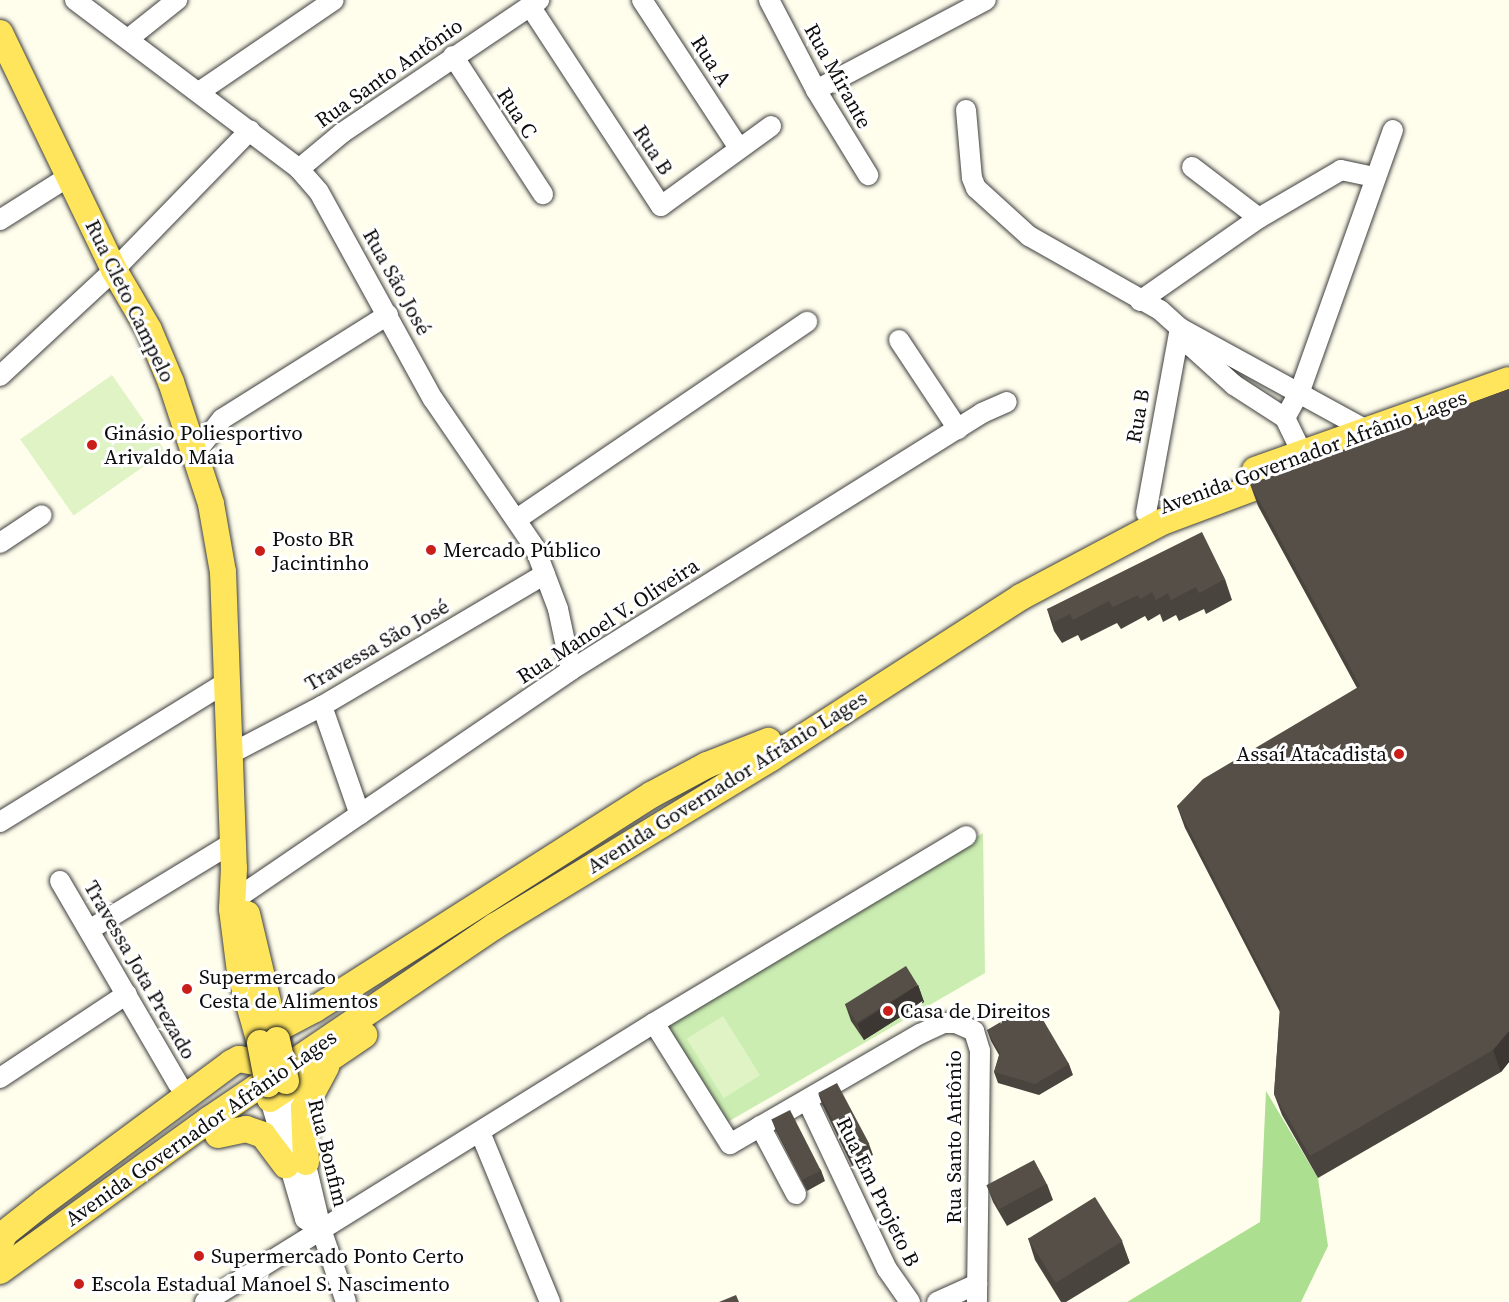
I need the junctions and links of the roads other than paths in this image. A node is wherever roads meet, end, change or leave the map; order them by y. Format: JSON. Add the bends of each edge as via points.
{"nodes":[{"id":1,"x":75,"y":0,"type":"edge"},
{"id":2,"x":177,"y":0,"type":"edge"},
{"id":3,"x":334,"y":0,"type":"edge"},
{"id":4,"x":642,"y":0,"type":"edge"},
{"id":5,"x":769,"y":0,"type":"edge"},
{"id":6,"x":986,"y":0,"type":"edge"},
{"id":7,"x":535,"y":3,"type":"edge"},
{"id":8,"x":0,"y":33,"type":"edge"},
{"id":9,"x":128,"y":39,"type":"junction"},
{"id":10,"x":453,"y":56,"type":"junction"},
{"id":11,"x":816,"y":90,"type":"junction"},
{"id":12,"x":199,"y":92,"type":"junction"},
{"id":13,"x":966,"y":110,"type":"dead end"},
{"id":14,"x":771,"y":126,"type":"dead end"},
{"id":15,"x":250,"y":130,"type":"junction"},
{"id":16,"x":1393,"y":130,"type":"dead end"},
{"id":17,"x":739,"y":148,"type":"junction"},
{"id":18,"x":1192,"y":167,"type":"dead end"},
{"id":19,"x":299,"y":169,"type":"junction"},
{"id":20,"x":868,"y":175,"type":"dead end"},
{"id":21,"x":68,"y":177,"type":"junction"},
{"id":22,"x":1375,"y":177,"type":"junction"},
{"id":23,"x":543,"y":194,"type":"dead end"},
{"id":24,"x":1259,"y":218,"type":"junction"},
{"id":25,"x":0,"y":220,"type":"edge"},
{"id":26,"x":114,"y":270,"type":"junction"},
{"id":27,"x":1140,"y":301,"type":"junction"},
{"id":28,"x":388,"y":315,"type":"junction"},
{"id":29,"x":807,"y":322,"type":"dead end"},
{"id":30,"x":1180,"y":328,"type":"junction"},
{"id":31,"x":899,"y":340,"type":"dead end"},
{"id":32,"x":0,"y":376,"type":"edge"},
{"id":33,"x":1509,"y":380,"type":"edge"},
{"id":34,"x":1300,"y":391,"type":"junction"},
{"id":35,"x":1509,"y":397,"type":"edge"},
{"id":36,"x":1007,"y":402,"type":"dead end"},
{"id":37,"x":1285,"y":417,"type":"junction"},
{"id":38,"x":958,"y":429,"type":"junction"},
{"id":39,"x":1368,"y":431,"type":"junction"},
{"id":40,"x":196,"y":452,"type":"junction"},
{"id":41,"x":1302,"y":453,"type":"junction"},
{"id":42,"x":1146,"y":513,"type":"junction"},
{"id":43,"x":42,"y":515,"type":"dead end"},
{"id":44,"x":517,"y":519,"type":"junction"},
{"id":45,"x":0,"y":543,"type":"edge"},
{"id":46,"x":545,"y":574,"type":"junction"},
{"id":47,"x":571,"y":670,"type":"junction"},
{"id":48,"x":227,"y":682,"type":"junction"},
{"id":49,"x":322,"y":706,"type":"junction"},
{"id":50,"x":769,"y":749,"type":"junction"},
{"id":51,"x":230,"y":754,"type":"junction"},
{"id":52,"x":360,"y":815,"type":"junction"},
{"id":53,"x":0,"y":822,"type":"edge"},
{"id":54,"x":966,"y":836,"type":"dead end"},
{"id":55,"x":233,"y":856,"type":"junction"},
{"id":56,"x":60,"y":881,"type":"dead end"},
{"id":57,"x":243,"y":894,"type":"junction"},
{"id":58,"x":89,"y":930,"type":"junction"},
{"id":59,"x":262,"y":982,"type":"junction"},
{"id":60,"x":127,"y":994,"type":"junction"},
{"id":61,"x":248,"y":1003,"type":"junction"},
{"id":62,"x":315,"y":1009,"type":"junction"},
{"id":63,"x":654,"y":1023,"type":"junction"},
{"id":64,"x":277,"y":1064,"type":"junction"},
{"id":65,"x":1,"y":1075,"type":"edge"},
{"id":66,"x":178,"y":1084,"type":"dead end"},
{"id":67,"x":807,"y":1100,"type":"junction"},
{"id":68,"x":760,"y":1126,"type":"junction"},
{"id":69,"x":480,"y":1132,"type":"junction"},
{"id":70,"x":218,"y":1135,"type":"junction"},
{"id":71,"x":296,"y":1164,"type":"junction"},
{"id":72,"x":796,"y":1194,"type":"dead end"},
{"id":73,"x":321,"y":1229,"type":"junction"},
{"id":74,"x":0,"y":1243,"type":"edge"},
{"id":75,"x":0,"y":1250,"type":"edge"},
{"id":76,"x":0,"y":1271,"type":"edge"},
{"id":77,"x":0,"y":1285,"type":"edge"},
{"id":78,"x":977,"y":1293,"type":"edge"},
{"id":79,"x":205,"y":1302,"type":"edge"},
{"id":80,"x":346,"y":1302,"type":"edge"},
{"id":81,"x":550,"y":1302,"type":"edge"},
{"id":82,"x":910,"y":1302,"type":"edge"},
{"id":83,"x":937,"y":1302,"type":"edge"}],
"edges":[{"from":1,"to":9,"type":"street","name":"Rua São José"},
{"from":2,"to":9,"type":"street"},
{"from":3,"to":12,"type":"street"},
{"from":4,"to":17,"type":"street","name":"Rua A"},
{"from":5,"to":11,"type":"street","name":"Rua Mirante"},
{"from":6,"to":11,"type":"street"},
{"from":7,"to":10,"type":"street","name":"Rua Santo Antônio"},
{"from":7,"to":17,"type":"street","name":"Rua B","via":[[661,206]]},
{"from":8,"to":21,"type":"main road","name":"Rua Cleto Campelo"},
{"from":9,"to":12,"type":"street","name":"Rua São José"},
{"from":10,"to":19,"type":"street","name":"Rua Santo Antônio","via":[[342,133]]},
{"from":10,"to":23,"type":"street","name":"Rua C"},
{"from":11,"to":20,"type":"street","name":"Rua Mirante"},
{"from":12,"to":15,"type":"street","name":"Rua São José"},
{"from":13,"to":27,"type":"street","via":[[976,188],[1029,236]]},
{"from":14,"to":17,"type":"street","name":"Rua B"},
{"from":15,"to":19,"type":"street","name":"Rua São José"},
{"from":15,"to":26,"type":"street"},
{"from":16,"to":22,"type":"street"},
{"from":18,"to":24,"type":"street"},
{"from":19,"to":28,"type":"street","name":"Rua São José","via":[[319,192]]},
{"from":21,"to":25,"type":"street"},
{"from":21,"to":26,"type":"main road","name":"Rua Cleto Campelo"},
{"from":22,"to":24,"type":"street","via":[[1341,170]]},
{"from":22,"to":34,"type":"street"},
{"from":24,"to":27,"type":"street"},
{"from":26,"to":32,"type":"street"},
{"from":26,"to":40,"type":"main road","name":"Rua Cleto Campelo","via":[[149,330]]},
{"from":27,"to":30,"type":"street"},
{"from":28,"to":40,"type":"street","via":[[222,419]]},
{"from":28,"to":44,"type":"street","name":"Rua São José","via":[[433,399]]},
{"from":29,"to":44,"type":"street"},
{"from":30,"to":34,"type":"street"},
{"from":30,"to":37,"type":"street","via":[[1192,347],[1234,385]]},
{"from":30,"to":42,"type":"street","name":"Rua B"},
{"from":31,"to":38,"type":"street"},
{"from":33,"to":39,"type":"main road","name":"Avenida Governador Afrânio Lages"},
{"from":34,"to":37,"type":"street"},
{"from":34,"to":39,"type":"street"},
{"from":35,"to":50,"type":"main road","name":"Avenida Governador Afrânio Lages","via":[[1221,499],[1141,532],[1021,597]]},
{"from":36,"to":38,"type":"street","name":"Rua Manoel V. Oliveira"},
{"from":37,"to":41,"type":"street"},
{"from":38,"to":47,"type":"street","name":"Rua Manoel V. Oliveira"},
{"from":39,"to":41,"type":"main road","name":"Avenida Governador Afrânio Lages"},
{"from":40,"to":48,"type":"main road","name":"Rua Cleto Campelo","via":[[211,504],[222,572]]},
{"from":41,"to":42,"type":"main road","name":"Avenida Governador Afrânio Lages"},
{"from":42,"to":50,"type":"main road","name":"Avenida Governador Afrânio Lages","via":[[1015,585]]},
{"from":43,"to":45,"type":"street"},
{"from":44,"to":46,"type":"street","name":"Rua São José"},
{"from":46,"to":47,"type":"street","name":"Rua São José","via":[[558,609]]},
{"from":46,"to":49,"type":"street","name":"Travessa São José"},
{"from":47,"to":52,"type":"street","name":"Rua Manoel V. Oliveira"},
{"from":48,"to":51,"type":"main road","name":"Rua Cleto Campelo"},
{"from":48,"to":53,"type":"street"},
{"from":49,"to":51,"type":"street","name":"Travessa São José"},
{"from":49,"to":52,"type":"street"},
{"from":50,"to":62,"type":"main road","via":[[707,765],[651,795]]},
{"from":50,"to":64,"type":"main road","via":[[652,845],[455,971]]},
{"from":50,"to":75,"type":"main road","name":"Avenida Governador Afrânio Lages","via":[[535,883]]},
{"from":50,"to":76,"type":"main road","name":"Avenida Governador Afrânio Lages","via":[[495,926],[210,1119]]},
{"from":51,"to":55,"type":"main road","name":"Rua Cleto Campelo"},
{"from":52,"to":57,"type":"street","name":"Rua Manoel V. Oliveira"},
{"from":54,"to":63,"type":"street"},
{"from":55,"to":57,"type":"main road","name":"Rua Cleto Campelo"},
{"from":55,"to":58,"type":"street"},
{"from":55,"to":61,"type":"main road","name":"Rua Cleto Campelo","via":[[232,909]]},
{"from":56,"to":58,"type":"street","name":"Travessa Jota Prezado"},
{"from":57,"to":59,"type":"main road","name":"Rua Cleto Campelo"},
{"from":58,"to":60,"type":"street","name":"Travessa Jota Prezado"},
{"from":59,"to":62,"type":"main road","via":[[286,1000]]},
{"from":59,"to":64,"type":"main road","name":"Rua Cleto Campelo"},
{"from":60,"to":65,"type":"street"},
{"from":60,"to":66,"type":"street","name":"Travessa Jota Prezado"},
{"from":61,"to":64,"type":"main road","name":"Rua Cleto Campelo"},
{"from":61,"to":64,"type":"main road","via":[[245,1029]]},
{"from":62,"to":64,"type":"main road"},
{"from":63,"to":68,"type":"street","via":[[730,1144]]},
{"from":63,"to":69,"type":"street"},
{"from":64,"to":70,"type":"main road"},
{"from":64,"to":71,"type":"street","name":"Rua Bonfim"},
{"from":64,"to":71,"type":"main road","via":[[318,1077],[304,1108]]},
{"from":64,"to":74,"type":"main road","via":[[44,1202],[5,1233]]},
{"from":67,"to":68,"type":"street"},
{"from":67,"to":78,"type":"street","name":"Rua Santo Antônio","via":[[944,1023],[956,1023],[974,1031],[978,1039]]},
{"from":67,"to":82,"type":"street","name":"Rua Em Projeto B","via":[[887,1269]]},
{"from":68,"to":72,"type":"street"},
{"from":69,"to":73,"type":"street"},
{"from":69,"to":81,"type":"street"},
{"from":70,"to":71,"type":"main road","via":[[246,1129],[263,1135]]},
{"from":70,"to":77,"type":"main road"},
{"from":71,"to":73,"type":"street","name":"Rua Bonfim"},
{"from":73,"to":79,"type":"street"},
{"from":73,"to":80,"type":"street","name":"Rua Bonfim"},
{"from":78,"to":83,"type":"street"}]}
